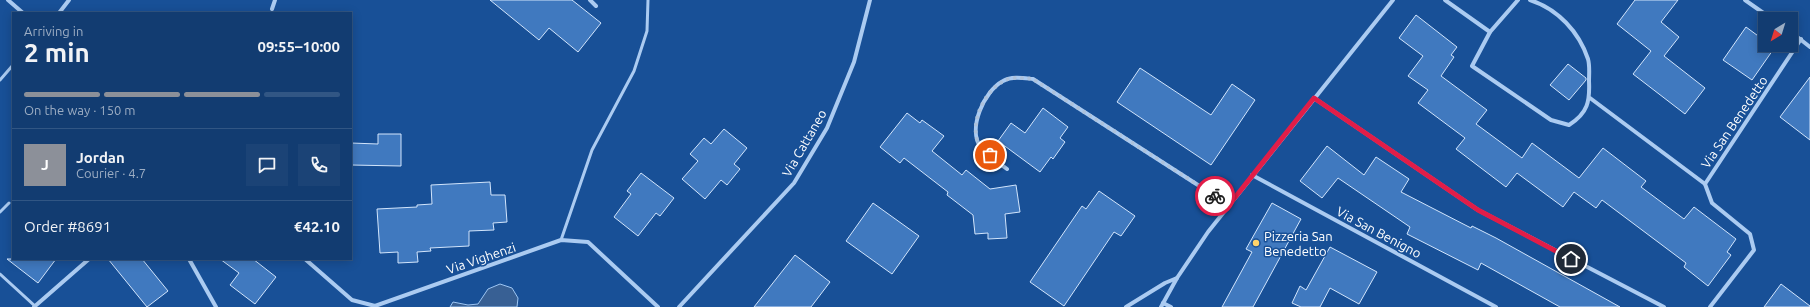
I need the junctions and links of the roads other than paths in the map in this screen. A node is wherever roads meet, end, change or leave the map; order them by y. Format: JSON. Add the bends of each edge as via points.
{"nodes":[{"id":1,"x":8,"y":0,"type":"edge"},
{"id":2,"x":70,"y":0,"type":"edge"},
{"id":3,"x":275,"y":0,"type":"edge"},
{"id":4,"x":590,"y":0,"type":"edge"},
{"id":5,"x":648,"y":0,"type":"edge"},
{"id":6,"x":870,"y":0,"type":"edge"},
{"id":7,"x":1393,"y":0,"type":"edge"},
{"id":8,"x":1445,"y":0,"type":"edge"},
{"id":9,"x":1518,"y":0,"type":"edge"},
{"id":10,"x":1530,"y":0,"type":"edge"},
{"id":11,"x":1745,"y":0,"type":"edge"},
{"id":12,"x":596,"y":6,"type":"dead end"},
{"id":13,"x":272,"y":9,"type":"dead end"},
{"id":14,"x":22,"y":12,"type":"edge"},
{"id":15,"x":60,"y":12,"type":"edge"},
{"id":16,"x":1762,"y":12,"type":"edge"},
{"id":17,"x":1490,"y":32,"type":"junction"},
{"id":18,"x":1798,"y":38,"type":"edge"},
{"id":19,"x":1801,"y":40,"type":"junction"},
{"id":20,"x":1810,"y":47,"type":"edge"},
{"id":21,"x":12,"y":66,"type":"edge"},
{"id":22,"x":0,"y":80,"type":"edge"},
{"id":23,"x":1314,"y":98,"type":"junction"},
{"id":24,"x":1590,"y":98,"type":"junction"},
{"id":25,"x":1007,"y":169,"type":"dead end"},
{"id":26,"x":1252,"y":175,"type":"junction"},
{"id":27,"x":1705,"y":184,"type":"junction"},
{"id":28,"x":9,"y":202,"type":"dead end"},
{"id":29,"x":1229,"y":205,"type":"junction"},
{"id":30,"x":0,"y":212,"type":"edge"},
{"id":31,"x":561,"y":240,"type":"junction"},
{"id":32,"x":88,"y":260,"type":"edge"},
{"id":33,"x":190,"y":260,"type":"edge"},
{"id":34,"x":306,"y":260,"type":"edge"},
{"id":35,"x":0,"y":274,"type":"edge"},
{"id":36,"x":1177,"y":278,"type":"junction"},
{"id":37,"x":1162,"y":305,"type":"edge"},
{"id":38,"x":35,"y":307,"type":"edge"},
{"id":39,"x":216,"y":307,"type":"edge"},
{"id":40,"x":658,"y":307,"type":"edge"},
{"id":41,"x":679,"y":307,"type":"edge"},
{"id":42,"x":1126,"y":307,"type":"edge"},
{"id":43,"x":1172,"y":307,"type":"edge"},
{"id":44,"x":1496,"y":307,"type":"edge"},
{"id":45,"x":1664,"y":307,"type":"edge"},
{"id":46,"x":1710,"y":307,"type":"edge"}],
"edges":[{"from":1,"to":14,"type":"street"},
{"from":2,"to":15,"type":"street"},
{"from":3,"to":13,"type":"street"},
{"from":4,"to":12,"type":"street"},
{"from":5,"to":31,"type":"lane","via":[[647,31],[634,71],[592,150]]},
{"from":6,"to":41,"type":"street","name":"Via Cattaneo","via":[[854,62],[830,121],[794,183]]},
{"from":7,"to":23,"type":"street"},
{"from":8,"to":17,"type":"street"},
{"from":9,"to":17,"type":"street"},
{"from":10,"to":24,"type":"street","via":[[1542,4],[1563,19],[1579,39],[1588,61]]},
{"from":11,"to":16,"type":"street"},
{"from":17,"to":24,"type":"street","via":[[1472,66],[1551,120],[1569,125],[1580,116]]},
{"from":18,"to":19,"type":"street"},
{"from":19,"to":20,"type":"street"},
{"from":19,"to":27,"type":"street","name":"Via San Benedetto"},
{"from":21,"to":22,"type":"lane"},
{"from":23,"to":26,"type":"street"},
{"from":23,"to":45,"type":"street","via":[[1478,210]]},
{"from":24,"to":27,"type":"street"},
{"from":25,"to":29,"type":"street","via":[[981,148],[977,136],[978,110],[1002,81],[1016,78],[1033,79]]},
{"from":26,"to":29,"type":"street"},
{"from":26,"to":44,"type":"street","name":"Via San Benigno"},
{"from":27,"to":46,"type":"street","name":"Via San Benedetto","via":[[1712,203],[1750,234],[1754,250]]},
{"from":28,"to":30,"type":"lane"},
{"from":29,"to":36,"type":"street"},
{"from":31,"to":34,"type":"street","name":"Via Vighenzi","via":[[375,306],[352,300]]},
{"from":31,"to":40,"type":"street","name":"Via Vighenzi","via":[[588,242]]},
{"from":32,"to":38,"type":"street"},
{"from":33,"to":39,"type":"street"},
{"from":35,"to":38,"type":"lane"},
{"from":36,"to":37,"type":"street"},
{"from":36,"to":42,"type":"street"},
{"from":37,"to":43,"type":"street"}]}
